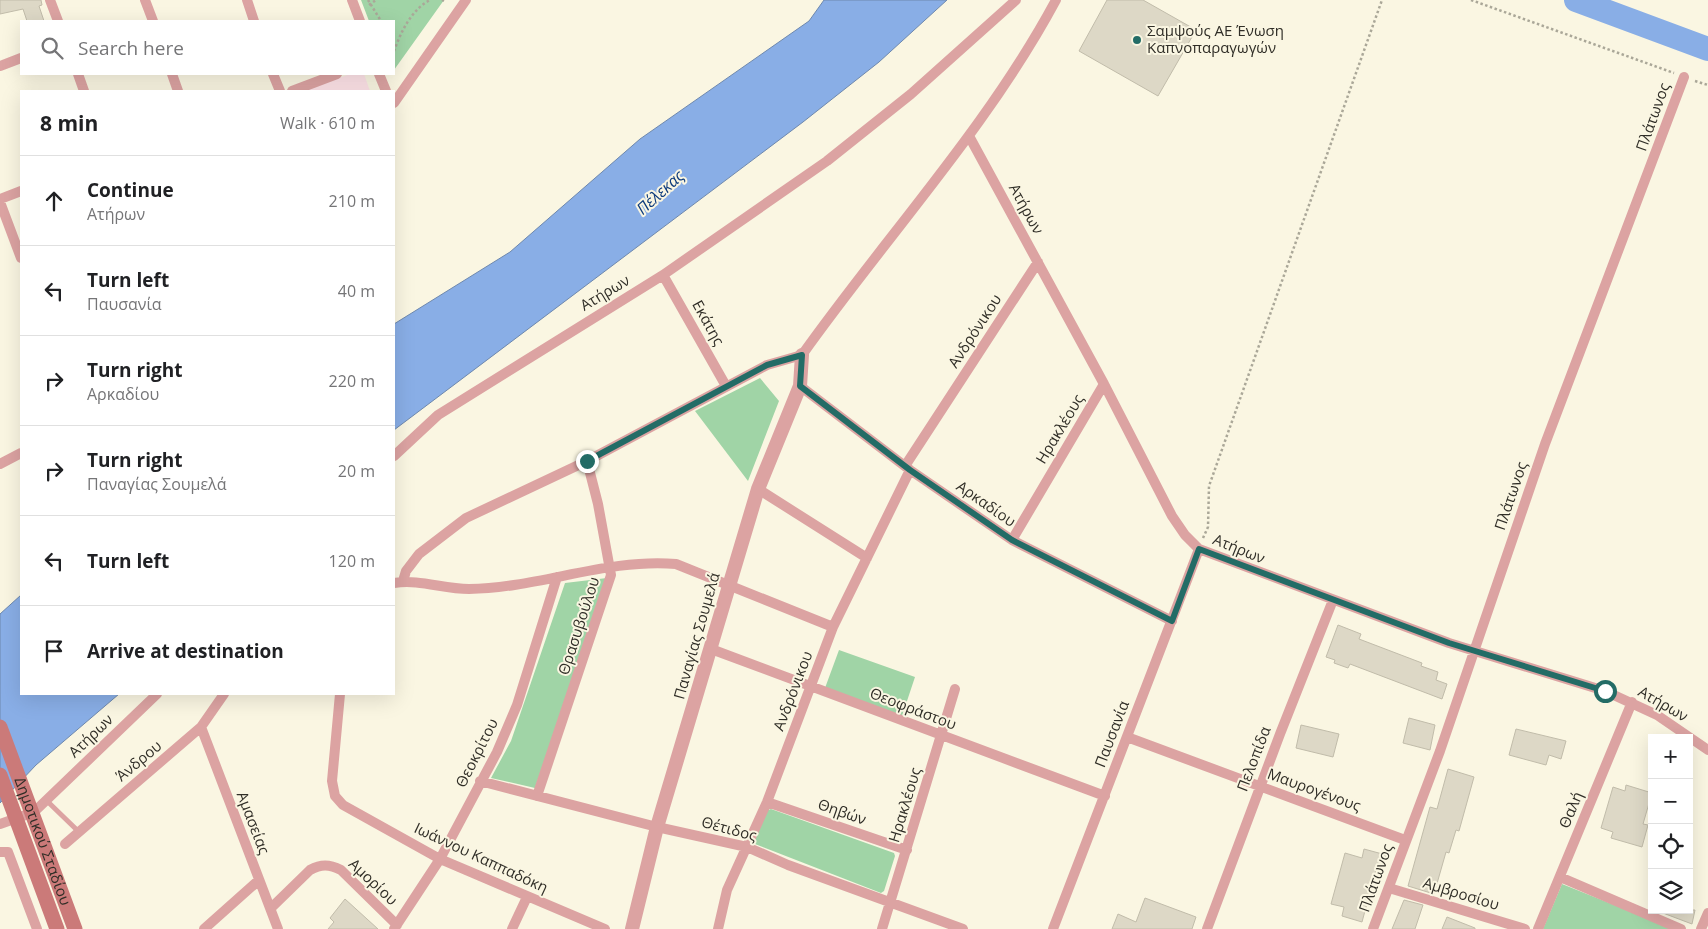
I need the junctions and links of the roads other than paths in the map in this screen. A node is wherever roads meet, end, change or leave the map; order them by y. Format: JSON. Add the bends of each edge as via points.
{"nodes":[{"id":1,"x":50,"y":0,"type":"edge"},
{"id":2,"x":145,"y":0,"type":"edge"},
{"id":3,"x":246,"y":0,"type":"edge"},
{"id":4,"x":352,"y":0,"type":"edge"},
{"id":5,"x":466,"y":0,"type":"edge"},
{"id":6,"x":1016,"y":0,"type":"edge"},
{"id":7,"x":1056,"y":0,"type":"edge"},
{"id":8,"x":58,"y":20,"type":"edge"},
{"id":9,"x":153,"y":20,"type":"edge"},
{"id":10,"x":254,"y":20,"type":"edge"},
{"id":11,"x":360,"y":20,"type":"edge"},
{"id":12,"x":20,"y":58,"type":"edge"},
{"id":13,"x":0,"y":66,"type":"edge"},
{"id":14,"x":78,"y":75,"type":"edge"},
{"id":15,"x":172,"y":75,"type":"edge"},
{"id":16,"x":273,"y":75,"type":"edge"},
{"id":17,"x":334,"y":75,"type":"edge"},
{"id":18,"x":379,"y":75,"type":"edge"},
{"id":19,"x":1684,"y":76,"type":"road end"},
{"id":20,"x":84,"y":90,"type":"edge"},
{"id":21,"x":178,"y":90,"type":"edge"},
{"id":22,"x":280,"y":90,"type":"edge"},
{"id":23,"x":295,"y":90,"type":"edge"},
{"id":24,"x":386,"y":90,"type":"edge"},
{"id":25,"x":395,"y":102,"type":"edge"},
{"id":26,"x":969,"y":136,"type":"junction"},
{"id":27,"x":20,"y":191,"type":"edge"},
{"id":28,"x":0,"y":201,"type":"edge"},
{"id":29,"x":20,"y":255,"type":"edge"},
{"id":30,"x":1038,"y":262,"type":"junction"},
{"id":31,"x":663,"y":275,"type":"junction"},
{"id":32,"x":802,"y":355,"type":"junction"},
{"id":33,"x":1104,"y":384,"type":"junction"},
{"id":34,"x":726,"y":386,"type":"junction"},
{"id":35,"x":800,"y":386,"type":"junction"},
{"id":36,"x":20,"y":453,"type":"edge"},
{"id":37,"x":395,"y":455,"type":"edge"},
{"id":38,"x":587,"y":461,"type":"junction"},
{"id":39,"x":0,"y":462,"type":"edge"},
{"id":40,"x":907,"y":468,"type":"junction"},
{"id":41,"x":758,"y":489,"type":"junction"},
{"id":42,"x":1012,"y":540,"type":"junction"},
{"id":43,"x":1199,"y":549,"type":"junction"},
{"id":44,"x":868,"y":558,"type":"junction"},
{"id":45,"x":611,"y":568,"type":"junction"},
{"id":46,"x":557,"y":577,"type":"junction"},
{"id":47,"x":398,"y":582,"type":"edge"},
{"id":48,"x":729,"y":584,"type":"junction"},
{"id":49,"x":1333,"y":600,"type":"junction"},
{"id":50,"x":1172,"y":621,"type":"junction"},
{"id":51,"x":833,"y":627,"type":"junction"},
{"id":52,"x":711,"y":649,"type":"junction"},
{"id":53,"x":1475,"y":650,"type":"junction"},
{"id":54,"x":811,"y":687,"type":"junction"},
{"id":55,"x":955,"y":688,"type":"dead end"},
{"id":56,"x":156,"y":695,"type":"edge"},
{"id":57,"x":223,"y":695,"type":"edge"},
{"id":58,"x":340,"y":695,"type":"edge"},
{"id":59,"x":1632,"y":702,"type":"junction"},
{"id":60,"x":0,"y":727,"type":"edge"},
{"id":61,"x":201,"y":727,"type":"junction"},
{"id":62,"x":942,"y":736,"type":"junction"},
{"id":63,"x":1127,"y":737,"type":"junction"},
{"id":64,"x":1708,"y":750,"type":"edge"},
{"id":65,"x":0,"y":775,"type":"edge"},
{"id":66,"x":480,"y":781,"type":"junction"},
{"id":67,"x":1260,"y":786,"type":"junction"},
{"id":68,"x":537,"y":796,"type":"junction"},
{"id":69,"x":1104,"y":796,"type":"junction"},
{"id":70,"x":45,"y":800,"type":"junction"},
{"id":71,"x":767,"y":802,"type":"junction"},
{"id":72,"x":0,"y":824,"type":"edge"},
{"id":73,"x":657,"y":826,"type":"junction"},
{"id":74,"x":78,"y":831,"type":"junction"},
{"id":75,"x":1405,"y":840,"type":"junction"},
{"id":76,"x":65,"y":844,"type":"dead end"},
{"id":77,"x":747,"y":847,"type":"junction"},
{"id":78,"x":907,"y":850,"type":"junction"},
{"id":79,"x":4,"y":852,"type":"edge"},
{"id":80,"x":440,"y":859,"type":"junction"},
{"id":81,"x":1560,"y":877,"type":"junction"},
{"id":82,"x":259,"y":880,"type":"junction"},
{"id":83,"x":1389,"y":888,"type":"junction"},
{"id":84,"x":527,"y":897,"type":"junction"},
{"id":85,"x":890,"y":903,"type":"junction"},
{"id":86,"x":271,"y":908,"type":"junction"},
{"id":87,"x":1708,"y":913,"type":"edge"},
{"id":88,"x":396,"y":927,"type":"edge"},
{"id":89,"x":37,"y":929,"type":"edge"},
{"id":90,"x":57,"y":929,"type":"edge"},
{"id":91,"x":75,"y":929,"type":"edge"},
{"id":92,"x":204,"y":929,"type":"edge"},
{"id":93,"x":278,"y":929,"type":"edge"},
{"id":94,"x":512,"y":929,"type":"edge"},
{"id":95,"x":605,"y":929,"type":"edge"},
{"id":96,"x":632,"y":929,"type":"edge"},
{"id":97,"x":718,"y":929,"type":"edge"},
{"id":98,"x":882,"y":929,"type":"edge"},
{"id":99,"x":964,"y":929,"type":"edge"},
{"id":100,"x":1053,"y":929,"type":"edge"},
{"id":101,"x":1207,"y":929,"type":"edge"},
{"id":102,"x":1373,"y":929,"type":"edge"},
{"id":103,"x":1525,"y":929,"type":"edge"},
{"id":104,"x":1538,"y":929,"type":"edge"},
{"id":105,"x":1681,"y":929,"type":"edge"},
{"id":106,"x":1701,"y":929,"type":"edge"}],
"edges":[{"from":1,"to":8,"type":"street"},
{"from":2,"to":9,"type":"street"},
{"from":3,"to":10,"type":"street"},
{"from":4,"to":11,"type":"street"},
{"from":5,"to":25,"type":"street"},
{"from":6,"to":31,"type":"street","name":"Ατήρων","via":[[870,128]]},
{"from":7,"to":26,"type":"street"},
{"from":12,"to":13,"type":"street"},
{"from":14,"to":20,"type":"street"},
{"from":15,"to":21,"type":"street"},
{"from":16,"to":22,"type":"street"},
{"from":17,"to":23,"type":"street"},
{"from":18,"to":24,"type":"street"},
{"from":19,"to":53,"type":"street","name":"Πλάτωνος","via":[[1570,374]]},
{"from":26,"to":30,"type":"street","name":"Ατήρων"},
{"from":26,"to":32,"type":"street"},
{"from":27,"to":28,"type":"street"},
{"from":28,"to":29,"type":"street"},
{"from":30,"to":33,"type":"street","name":"Ατήρων"},
{"from":30,"to":40,"type":"street","name":"Ανδρόνικου"},
{"from":31,"to":34,"type":"street","name":"Εκάτης"},
{"from":31,"to":37,"type":"street","name":"Ατήρων","via":[[438,415]]},
{"from":32,"to":34,"type":"street","via":[[767,365]]},
{"from":32,"to":35,"type":"street","name":"Παναγίας Σουμελά"},
{"from":33,"to":42,"type":"street","name":"Ηρακλέους"},
{"from":33,"to":43,"type":"street","name":"Ατήρων","via":[[1172,516]]},
{"from":34,"to":38,"type":"street"},
{"from":35,"to":40,"type":"street","name":"Αρκαδίου"},
{"from":35,"to":41,"type":"street","name":"Παναγίας Σουμελά"},
{"from":36,"to":39,"type":"street"},
{"from":38,"to":45,"type":"street","name":"Θρασυβούλου"},
{"from":38,"to":47,"type":"street","via":[[466,518],[419,554]]},
{"from":40,"to":42,"type":"street","name":"Αρκαδίου"},
{"from":40,"to":44,"type":"street","name":"Ανδρόνικου"},
{"from":41,"to":44,"type":"street"},
{"from":41,"to":48,"type":"street","name":"Παναγίας Σουμελά"},
{"from":42,"to":50,"type":"street","name":"Αρκαδίου"},
{"from":43,"to":49,"type":"street","name":"Ατήρων"},
{"from":43,"to":50,"type":"street","name":"Παυσανία"},
{"from":44,"to":51,"type":"street","name":"Ανδρόνικου"},
{"from":45,"to":46,"type":"street"},
{"from":45,"to":48,"type":"street","via":[[649,562],[676,564]]},
{"from":45,"to":68,"type":"street","name":"Θρασυβούλου","via":[[609,586]]},
{"from":46,"to":47,"type":"street","via":[[469,589]]},
{"from":46,"to":66,"type":"street","name":"Θεοκρίτου","via":[[517,705],[497,752]]},
{"from":48,"to":51,"type":"street"},
{"from":48,"to":52,"type":"street","name":"Παναγίας Σουμελά"},
{"from":49,"to":53,"type":"street","name":"Ατήρων"},
{"from":49,"to":67,"type":"street","name":"Πελοπίδα"},
{"from":50,"to":63,"type":"street","name":"Παυσανία"},
{"from":51,"to":54,"type":"street","name":"Ανδρόνικου"},
{"from":52,"to":54,"type":"street","name":"Θεοφράστου"},
{"from":52,"to":73,"type":"street","name":"Παναγίας Σουμελά"},
{"from":53,"to":59,"type":"street","name":"Ατήρων"},
{"from":53,"to":75,"type":"street","name":"Πλάτωνος"},
{"from":54,"to":62,"type":"street","name":"Θεοφράστου"},
{"from":54,"to":71,"type":"street","name":"Ανδρόνικου"},
{"from":55,"to":62,"type":"street","name":"Ηρακλέους"},
{"from":56,"to":70,"type":"street","name":"Ατήρων"},
{"from":57,"to":61,"type":"street","name":"Άνδρου"},
{"from":58,"to":80,"type":"street","name":"Ιωάννου Καππαδόκη","via":[[332,780],[335,796],[343,805]]},
{"from":59,"to":64,"type":"street","name":"Ατήρων"},
{"from":59,"to":81,"type":"street","name":"Θαλή"},
{"from":60,"to":91,"type":"main road","name":"Δημοτικού Σταδίου"},
{"from":61,"to":74,"type":"street","name":"Άνδρου"},
{"from":61,"to":82,"type":"street","name":"Αμασείας"},
{"from":62,"to":69,"type":"street","name":"Θεοφράστου"},
{"from":62,"to":78,"type":"street","name":"Ηρακλέους"},
{"from":63,"to":67,"type":"street","name":"Μαυρογένους"},
{"from":63,"to":69,"type":"street","name":"Παυσανία"},
{"from":65,"to":90,"type":"main road","name":"Δημοτικού Σταδίου"},
{"from":66,"to":68,"type":"street","name":"Θέτιδος"},
{"from":66,"to":80,"type":"street","name":"Θεοκρίτου"},
{"from":67,"to":75,"type":"street","name":"Μαυρογένους"},
{"from":67,"to":101,"type":"street","name":"Πελοπίδα"},
{"from":68,"to":73,"type":"street","name":"Θέτιδος"},
{"from":69,"to":100,"type":"street","name":"Παυσανία"},
{"from":70,"to":72,"type":"street","name":"Ατήρων","via":[[34,812]]},
{"from":70,"to":74,"type":"lane"},
{"from":71,"to":77,"type":"street","name":"Ανδρόνικου"},
{"from":71,"to":78,"type":"street","name":"Θηβών"},
{"from":73,"to":77,"type":"street","name":"Θέτιδος"},
{"from":73,"to":96,"type":"street","name":"Παναγίας Σουμελά"},
{"from":74,"to":76,"type":"street","name":"Άνδρου"},
{"from":75,"to":83,"type":"street","name":"Πλάτωνος"},
{"from":77,"to":85,"type":"street","name":"Θέτιδος"},
{"from":77,"to":97,"type":"street","name":"Ανδρόνικου","via":[[727,890]]},
{"from":78,"to":85,"type":"street","name":"Ηρακλέους"},
{"from":79,"to":89,"type":"street"},
{"from":80,"to":84,"type":"street","name":"Ιωάννου Καππαδόκη"},
{"from":80,"to":88,"type":"street","name":"Θεοκρίτου"},
{"from":81,"to":104,"type":"street","name":"Θαλή"},
{"from":81,"to":105,"type":"street"},
{"from":82,"to":86,"type":"street","name":"Αμασείας"},
{"from":82,"to":92,"type":"street"},
{"from":83,"to":102,"type":"street","name":"Πλάτωνος"},
{"from":83,"to":103,"type":"street","name":"Αμβροσίου"},
{"from":84,"to":94,"type":"street"},
{"from":84,"to":95,"type":"street","name":"Ιωάννου Καππαδόκη"},
{"from":85,"to":98,"type":"street","name":"Ηρακλέους"},
{"from":85,"to":99,"type":"street","name":"Θέτιδος"},
{"from":86,"to":88,"type":"street","name":"Αμορίου","via":[[310,870],[325,865],[341,870]]},
{"from":86,"to":93,"type":"street","name":"Αμασείας"},
{"from":87,"to":106,"type":"street"}]}
